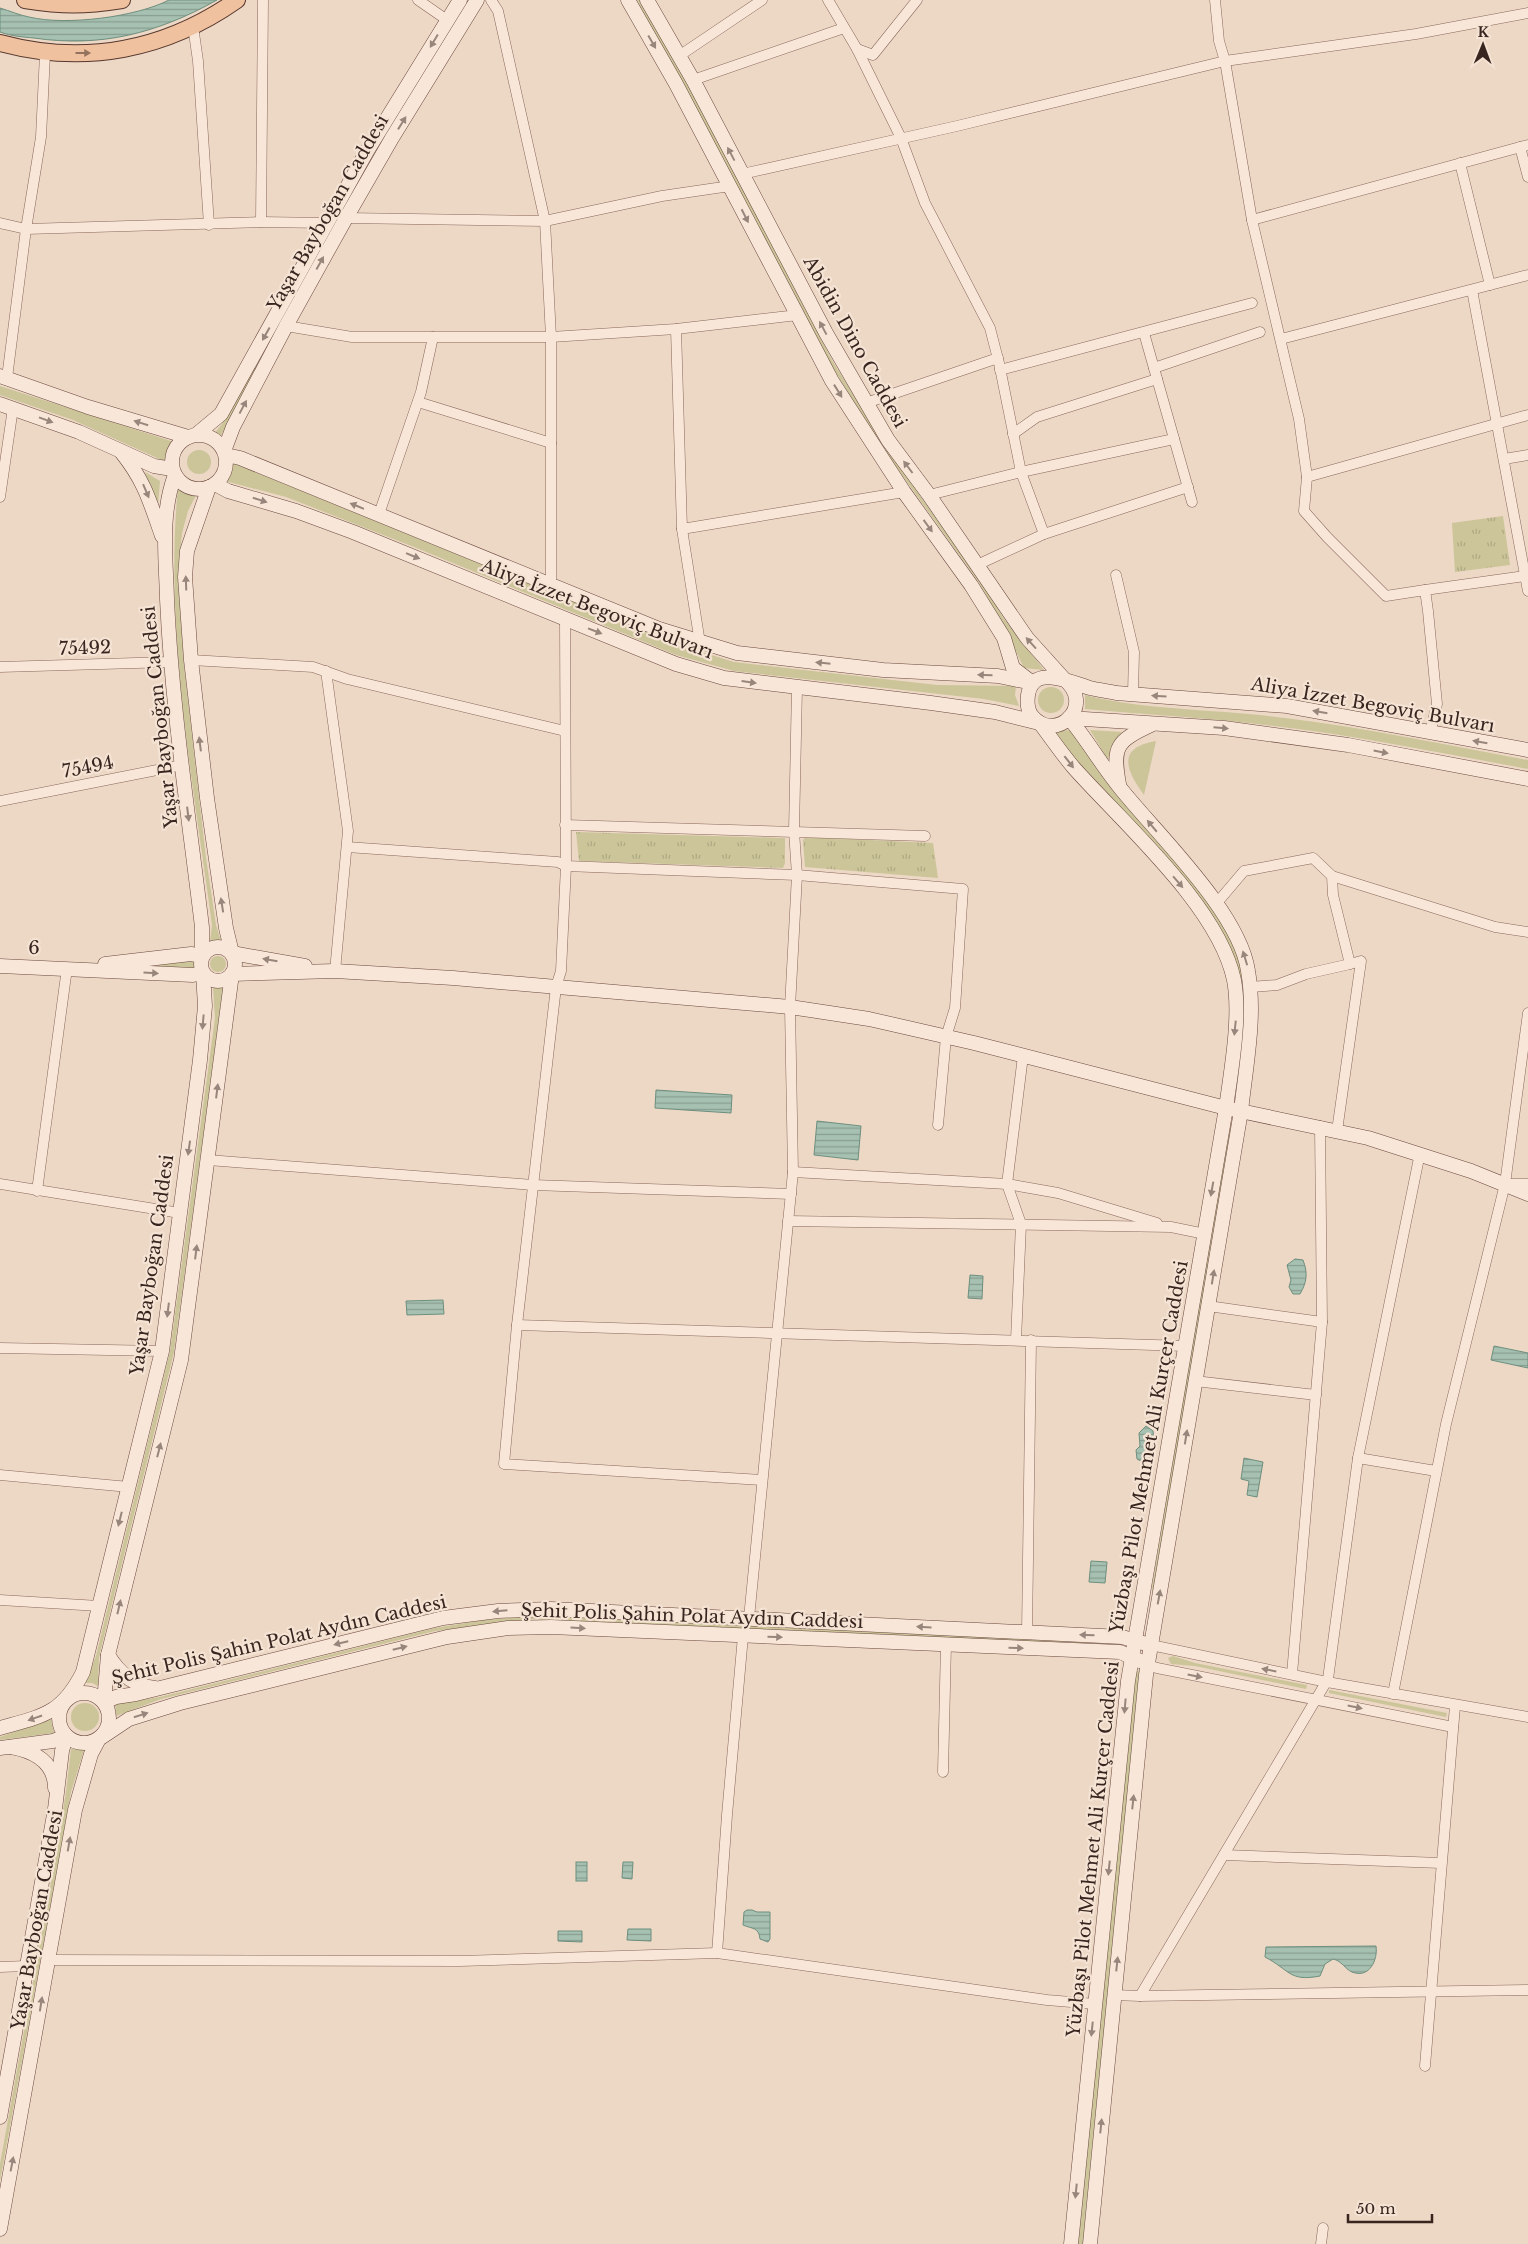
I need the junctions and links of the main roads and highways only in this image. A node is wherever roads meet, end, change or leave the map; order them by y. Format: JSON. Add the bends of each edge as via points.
{"nodes":[{"id":1,"x":25,"y":0,"type":"edge"},
{"id":2,"x":122,"y":0,"type":"edge"},
{"id":3,"x":237,"y":0,"type":"edge"},
{"id":4,"x":460,"y":0,"type":"edge"},
{"id":5,"x":477,"y":0,"type":"edge"},
{"id":6,"x":628,"y":0,"type":"edge"},
{"id":7,"x":647,"y":0,"type":"edge"},
{"id":8,"x":0,"y":44,"type":"edge"},
{"id":9,"x":4,"y":377,"type":"edge"},
{"id":10,"x":7,"y":406,"type":"edge"},
{"id":11,"x":192,"y":435,"type":"junction"},
{"id":12,"x":120,"y":450,"type":"junction"},
{"id":13,"x":225,"y":453,"type":"junction"},
{"id":14,"x":174,"y":472,"type":"junction"},
{"id":15,"x":212,"y":485,"type":"junction"},
{"id":16,"x":165,"y":546,"type":"junction"},
{"id":17,"x":1064,"y":679,"type":"junction"},
{"id":18,"x":1033,"y":683,"type":"junction"},
{"id":19,"x":1069,"y":718,"type":"junction"},
{"id":20,"x":1040,"y":723,"type":"junction"},
{"id":21,"x":1154,"y":723,"type":"junction"},
{"id":22,"x":1528,"y":750,"type":"edge"},
{"id":23,"x":1528,"y":779,"type":"edge"},
{"id":24,"x":1119,"y":788,"type":"junction"},
{"id":25,"x":232,"y":953,"type":"junction"},
{"id":26,"x":202,"y":956,"type":"junction"},
{"id":27,"x":0,"y":966,"type":"edge"},
{"id":28,"x":68,"y":968,"type":"junction"},
{"id":29,"x":335,"y":971,"type":"junction"},
{"id":30,"x":203,"y":973,"type":"junction"},
{"id":31,"x":232,"y":974,"type":"junction"},
{"id":32,"x":1226,"y":1108,"type":"junction"},
{"id":33,"x":1241,"y":1110,"type":"junction"},
{"id":34,"x":1528,"y":1194,"type":"edge"},
{"id":35,"x":1135,"y":1641,"type":"junction"},
{"id":36,"x":1151,"y":1645,"type":"junction"},
{"id":37,"x":108,"y":1655,"type":"junction"},
{"id":38,"x":1132,"y":1658,"type":"junction"},
{"id":39,"x":1148,"y":1664,"type":"junction"},
{"id":40,"x":161,"y":1688,"type":"junction"},
{"id":41,"x":66,"y":1700,"type":"junction"},
{"id":42,"x":104,"y":1702,"type":"junction"},
{"id":43,"x":0,"y":1728,"type":"edge"},
{"id":44,"x":66,"y":1736,"type":"junction"},
{"id":45,"x":99,"y":1738,"type":"junction"},
{"id":46,"x":6,"y":1748,"type":"edge"},
{"id":47,"x":55,"y":1809,"type":"junction"},
{"id":48,"x":0,"y":2117,"type":"edge"},
{"id":49,"x":0,"y":2229,"type":"edge"},
{"id":50,"x":1071,"y":2244,"type":"edge"},
{"id":51,"x":1090,"y":2244,"type":"edge"}],
"edges":[{"from":1,"to":2,"type":"main road","via":[[85,6]]},
{"from":8,"to":3,"type":"main road","one_way":true,"via":[[45,54],[96,53],[147,45],[176,35]]},
{"from":4,"to":11,"type":"main road","name":"Yaşar Bayboğan Caddesi","one_way":true,"via":[[367,151],[221,414]]},
{"from":13,"to":5,"type":"main road","name":"Yaşar Bayboğan Caddesi","one_way":true,"via":[[232,427],[346,218]]},
{"from":6,"to":18,"type":"main road","name":"Abidin Dino Caddesi","one_way":true,"via":[[676,84],[832,381],[904,492],[971,585],[1004,638],[1013,668]]},
{"from":17,"to":7,"type":"main road","name":"Abidin Dino Caddesi","one_way":true,"via":[[1027,638],[888,440],[826,333],[693,80]]},
{"from":11,"to":9,"type":"main road","one_way":true,"via":[[88,406]]},
{"from":10,"to":12,"type":"main road","one_way":true},
{"from":11,"to":13,"type":"main road","via":[[210,436]]},
{"from":11,"to":14,"type":"main road","via":[[175,448],[172,455]]},
{"from":12,"to":14,"type":"main road"},
{"from":12,"to":16,"type":"main road","one_way":true,"via":[[138,473],[148,494]]},
{"from":13,"to":15,"type":"main road","via":[[222,475]]},
{"from":18,"to":13,"type":"main road","name":"Aliya İzzet Begoviç Bulvarı","one_way":true,"via":[[998,676],[891,670],[737,653],[700,643],[659,630]]},
{"from":14,"to":15,"type":"main road","via":[[185,485],[193,488]]},
{"from":14,"to":16,"type":"main road","name":"Yaşar Bayboğan Caddesi","via":[[168,497]]},
{"from":15,"to":20,"type":"main road","name":"Aliya İzzet Begoviç Bulvarı","one_way":true,"via":[[296,510],[676,664],[724,678],[986,710]]},
{"from":25,"to":15,"type":"main road","name":"Yaşar Bayboğan Caddesi","one_way":true,"via":[[206,798],[185,578],[187,551]]},
{"from":16,"to":26,"type":"main road","name":"Yaşar Bayboğan Caddesi","one_way":true,"via":[[170,662],[202,927]]},
{"from":17,"to":18,"type":"main road","via":[[1046,677]]},
{"from":17,"to":19,"type":"main road","via":[[1076,692],[1076,709]]},
{"from":22,"to":17,"type":"main road","name":"Aliya İzzet Begoviç Bulvarı","one_way":true,"via":[[1287,706],[1133,694],[1088,687]]},
{"from":18,"to":20,"type":"main road","via":[[1027,705]]},
{"from":19,"to":20,"type":"main road","via":[[1056,726]]},
{"from":19,"to":21,"type":"main road"},
{"from":19,"to":24,"type":"main road","name":"Yüzbaşı Pilot Mehmet Ali Kurçer Caddesi"},
{"from":20,"to":32,"type":"main road","name":"Yüzbaşı Pilot Mehmet Ali Kurçer Caddesi","one_way":true,"via":[[1073,767],[1186,891],[1226,952],[1234,982],[1236,1014]]},
{"from":21,"to":23,"type":"main road","one_way":true,"via":[[1224,728],[1348,745]]},
{"from":21,"to":24,"type":"main road","via":[[1119,745],[1115,762]]},
{"from":33,"to":24,"type":"main road","name":"Yüzbaşı Pilot Mehmet Ali Kurçer Caddesi","one_way":true,"via":[[1250,1018],[1248,969],[1241,944],[1194,874]]},
{"from":25,"to":26,"type":"main road","via":[[217,946]]},
{"from":29,"to":25,"type":"main road","one_way":true},
{"from":25,"to":31,"type":"main road","via":[[236,964]]},
{"from":26,"to":28,"type":"main road","via":[[191,954]]},
{"from":26,"to":30,"type":"main road"},
{"from":27,"to":28,"type":"main road","name":"6"},
{"from":28,"to":30,"type":"main road","one_way":true,"via":[[193,976]]},
{"from":29,"to":31,"type":"main road"},
{"from":29,"to":32,"type":"main road","via":[[790,1007],[869,1019]]},
{"from":30,"to":31,"type":"main road","via":[[207,978],[218,981]]},
{"from":30,"to":41,"type":"main road","name":"Yaşar Bayboğan Caddesi","one_way":true,"via":[[205,1006],[200,1060],[162,1351],[82,1672]]},
{"from":37,"to":31,"type":"main road","one_way":true,"via":[[181,1360]]},
{"from":32,"to":33,"type":"main road"},
{"from":32,"to":35,"type":"main road","name":"Yüzbaşı Pilot Mehmet Ali Kurçer Caddesi","one_way":true},
{"from":33,"to":34,"type":"main road","via":[[1320,1126],[1420,1153]]},
{"from":36,"to":33,"type":"main road","name":"Yüzbaşı Pilot Mehmet Ali Kurçer Caddesi","one_way":true},
{"from":35,"to":36,"type":"main road","name":"Şehit Polis Şahin Polat Aydın Caddesi"},
{"from":35,"to":38,"type":"main road","name":"Yüzbaşı Pilot Mehmet Ali Kurçer Caddesi"},
{"from":35,"to":40,"type":"main road","name":"Şehit Polis Şahin Polat Aydın Caddesi","one_way":true,"via":[[1122,1637],[551,1608],[443,1618]]},
{"from":36,"to":39,"type":"main road","name":"Yüzbaşı Pilot Mehmet Ali Kurçer Caddesi"},
{"from":37,"to":40,"type":"main road","via":[[120,1672],[135,1683]]},
{"from":37,"to":42,"type":"main road"},
{"from":38,"to":39,"type":"main road","name":"Şehit Polis Şahin Polat Aydın Caddesi"},
{"from":45,"to":38,"type":"main road","name":"Şehit Polis Şahin Polat Aydın Caddesi","one_way":true,"via":[[129,1719],[180,1703],[446,1637],[508,1628],[551,1627],[1120,1652]]},
{"from":38,"to":50,"type":"main road","name":"Yüzbaşı Pilot Mehmet Ali Kurçer Caddesi","one_way":true},
{"from":51,"to":39,"type":"main road","name":"Yüzbaşı Pilot Mehmet Ali Kurçer Caddesi","one_way":true},
{"from":40,"to":42,"type":"main road","name":"Şehit Polis Şahin Polat Aydın Caddesi"},
{"from":41,"to":42,"type":"main road","via":[[88,1693]]},
{"from":41,"to":43,"type":"main road","one_way":true,"via":[[50,1713]]},
{"from":41,"to":44,"type":"main road","via":[[59,1714]]},
{"from":42,"to":45,"type":"main road","via":[[109,1724]]},
{"from":44,"to":45,"type":"main road","via":[[82,1743]]},
{"from":44,"to":46,"type":"main road"},
{"from":44,"to":47,"type":"main road","name":"Yaşar Bayboğan Caddesi"},
{"from":49,"to":45,"type":"main road","name":"Yaşar Bayboğan Caddesi","one_way":true,"via":[[75,1810],[91,1754]]},
{"from":46,"to":47,"type":"main road","via":[[27,1750],[46,1761],[55,1777]]},
{"from":47,"to":48,"type":"main road","name":"Yaşar Bayboğan Caddesi"}]}
